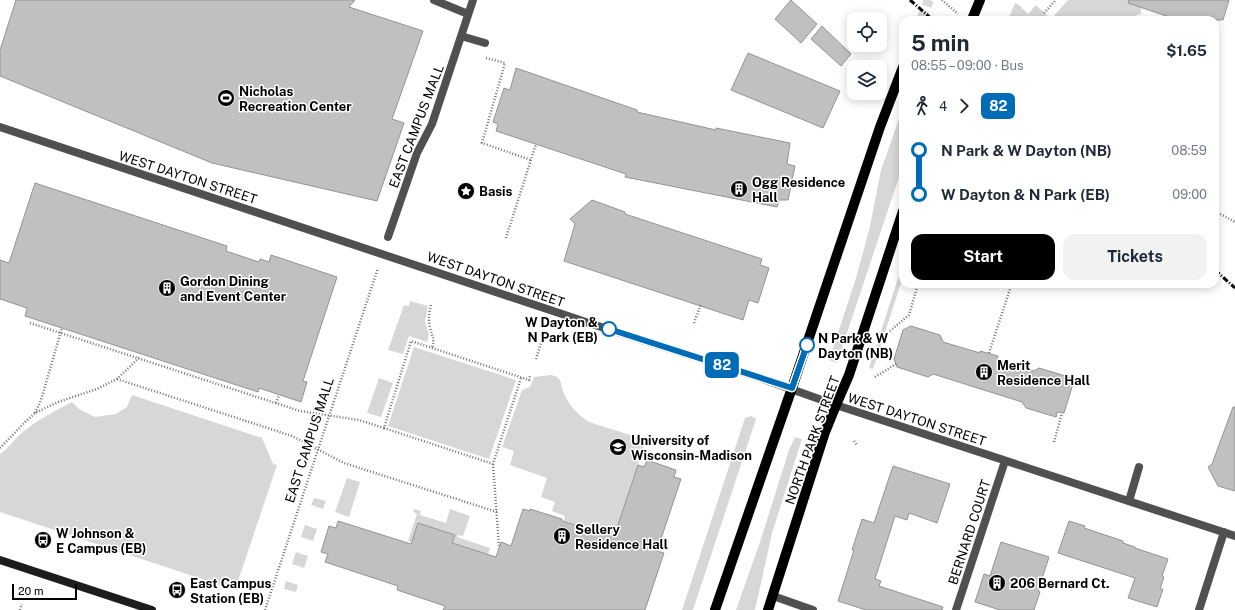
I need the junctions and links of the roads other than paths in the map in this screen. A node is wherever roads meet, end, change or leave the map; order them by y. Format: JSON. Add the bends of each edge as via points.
{"nodes":[{"id":1,"x":434,"y":0,"type":"edge"},
{"id":2,"x":473,"y":0,"type":"edge"},
{"id":3,"x":980,"y":0,"type":"edge"},
{"id":4,"x":468,"y":14,"type":"junction"},
{"id":5,"x":973,"y":16,"type":"edge"},
{"id":6,"x":461,"y":36,"type":"junction"},
{"id":7,"x":485,"y":43,"type":"dead end"},
{"id":8,"x":899,"y":77,"type":"edge"},
{"id":9,"x":0,"y":127,"type":"edge"},
{"id":10,"x":899,"y":223,"type":"edge"},
{"id":11,"x":388,"y":237,"type":"dead end"},
{"id":12,"x":792,"y":388,"type":"junction"},
{"id":13,"x":836,"y":405,"type":"junction"},
{"id":14,"x":1005,"y":461,"type":"junction"},
{"id":15,"x":1139,"y":467,"type":"dead end"},
{"id":16,"x":1129,"y":501,"type":"junction"},
{"id":17,"x":1224,"y":532,"type":"junction"},
{"id":18,"x":1235,"y":536,"type":"edge"},
{"id":19,"x":0,"y":560,"type":"edge"},
{"id":20,"x":773,"y":596,"type":"junction"},
{"id":21,"x":152,"y":610,"type":"edge"},
{"id":22,"x":715,"y":610,"type":"edge"},
{"id":23,"x":768,"y":610,"type":"edge"},
{"id":24,"x":813,"y":610,"type":"edge"},
{"id":25,"x":956,"y":610,"type":"edge"},
{"id":26,"x":1199,"y":610,"type":"edge"}],
"edges":[{"from":1,"to":4,"type":"street"},
{"from":2,"to":4,"type":"street","name":"EAST CAMPUS MALL"},
{"from":3,"to":5,"type":"main road"},
{"from":4,"to":6,"type":"street","name":"EAST CAMPUS MALL"},
{"from":6,"to":7,"type":"street"},
{"from":6,"to":11,"type":"street","name":"EAST CAMPUS MALL","via":[[432,124],[417,153]]},
{"from":8,"to":12,"type":"main road"},
{"from":9,"to":12,"type":"street","name":"WEST DAYTON STREET"},
{"from":10,"to":13,"type":"main road","name":"NORTH PARK STREET","via":[[849,375]]},
{"from":12,"to":13,"type":"street","name":"WEST DAYTON STREET"},
{"from":12,"to":22,"type":"main road"},
{"from":13,"to":14,"type":"street","name":"WEST DAYTON STREET"},
{"from":13,"to":20,"type":"main road","name":"NORTH PARK STREET"},
{"from":14,"to":16,"type":"street","name":"WEST DAYTON STREET"},
{"from":14,"to":25,"type":"street","name":"BERNARD COURT"},
{"from":15,"to":16,"type":"street"},
{"from":16,"to":17,"type":"street","name":"WEST DAYTON STREET"},
{"from":17,"to":18,"type":"street","name":"WEST DAYTON STREET"},
{"from":17,"to":26,"type":"street"},
{"from":19,"to":21,"type":"main road"},
{"from":20,"to":23,"type":"main road","name":"NORTH PARK STREET"},
{"from":20,"to":24,"type":"street"}]}
